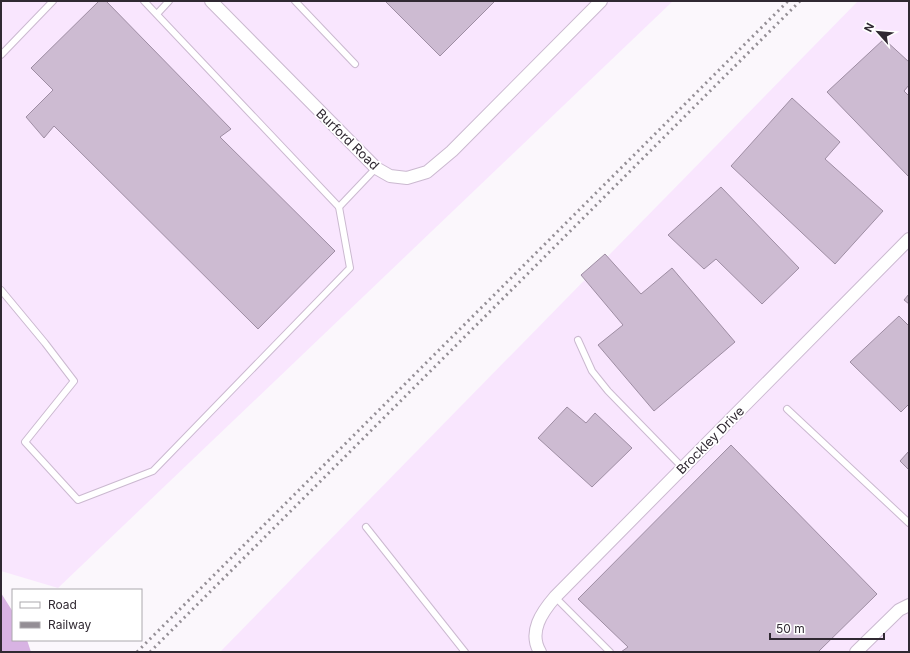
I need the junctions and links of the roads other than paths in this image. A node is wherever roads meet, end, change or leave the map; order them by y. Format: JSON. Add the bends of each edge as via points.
{"nodes":[{"id":1,"x":53,"y":1,"type":"edge"},
{"id":2,"x":144,"y":1,"type":"edge"},
{"id":3,"x":169,"y":1,"type":"edge"},
{"id":4,"x":211,"y":1,"type":"edge"},
{"id":5,"x":295,"y":1,"type":"edge"},
{"id":6,"x":601,"y":1,"type":"edge"},
{"id":7,"x":157,"y":14,"type":"junction"},
{"id":8,"x":1,"y":55,"type":"edge"},
{"id":9,"x":356,"y":64,"type":"dead end"},
{"id":10,"x":376,"y":168,"type":"junction"},
{"id":11,"x":339,"y":207,"type":"junction"},
{"id":12,"x":909,"y":239,"type":"edge"},
{"id":13,"x":1,"y":290,"type":"edge"},
{"id":14,"x":578,"y":340,"type":"dead end"},
{"id":15,"x":787,"y":409,"type":"dead end"},
{"id":16,"x":682,"y":467,"type":"junction"},
{"id":17,"x":909,"y":523,"type":"edge"},
{"id":18,"x":366,"y":527,"type":"dead end"},
{"id":19,"x":555,"y":597,"type":"junction"},
{"id":20,"x":909,"y":605,"type":"edge"},
{"id":21,"x":465,"y":652,"type":"edge"},
{"id":22,"x":540,"y":652,"type":"edge"},
{"id":23,"x":610,"y":652,"type":"edge"},
{"id":24,"x":856,"y":652,"type":"edge"}],
"edges":[{"from":1,"to":8,"type":"lane"},
{"from":2,"to":7,"type":"lane"},
{"from":3,"to":7,"type":"lane"},
{"from":4,"to":10,"type":"street","name":"Burford Road"},
{"from":5,"to":9,"type":"lane"},
{"from":6,"to":10,"type":"street","name":"Burford Road","via":[[452,151],[427,172],[407,178],[390,176]]},
{"from":7,"to":11,"type":"lane"},
{"from":10,"to":11,"type":"lane"},
{"from":11,"to":13,"type":"lane","via":[[350,268],[153,471],[78,500],[25,442],[74,381]]},
{"from":12,"to":16,"type":"street","name":"Brockley Drive"},
{"from":14,"to":16,"type":"lane","via":[[592,371],[608,391]]},
{"from":15,"to":17,"type":"lane"},
{"from":16,"to":19,"type":"street","name":"Brockley Drive"},
{"from":18,"to":21,"type":"lane"},
{"from":19,"to":22,"type":"street","name":"Brockley Drive","via":[[540,616],[535,630]]},
{"from":19,"to":23,"type":"lane"},
{"from":20,"to":24,"type":"street","via":[[899,610]]}]}
